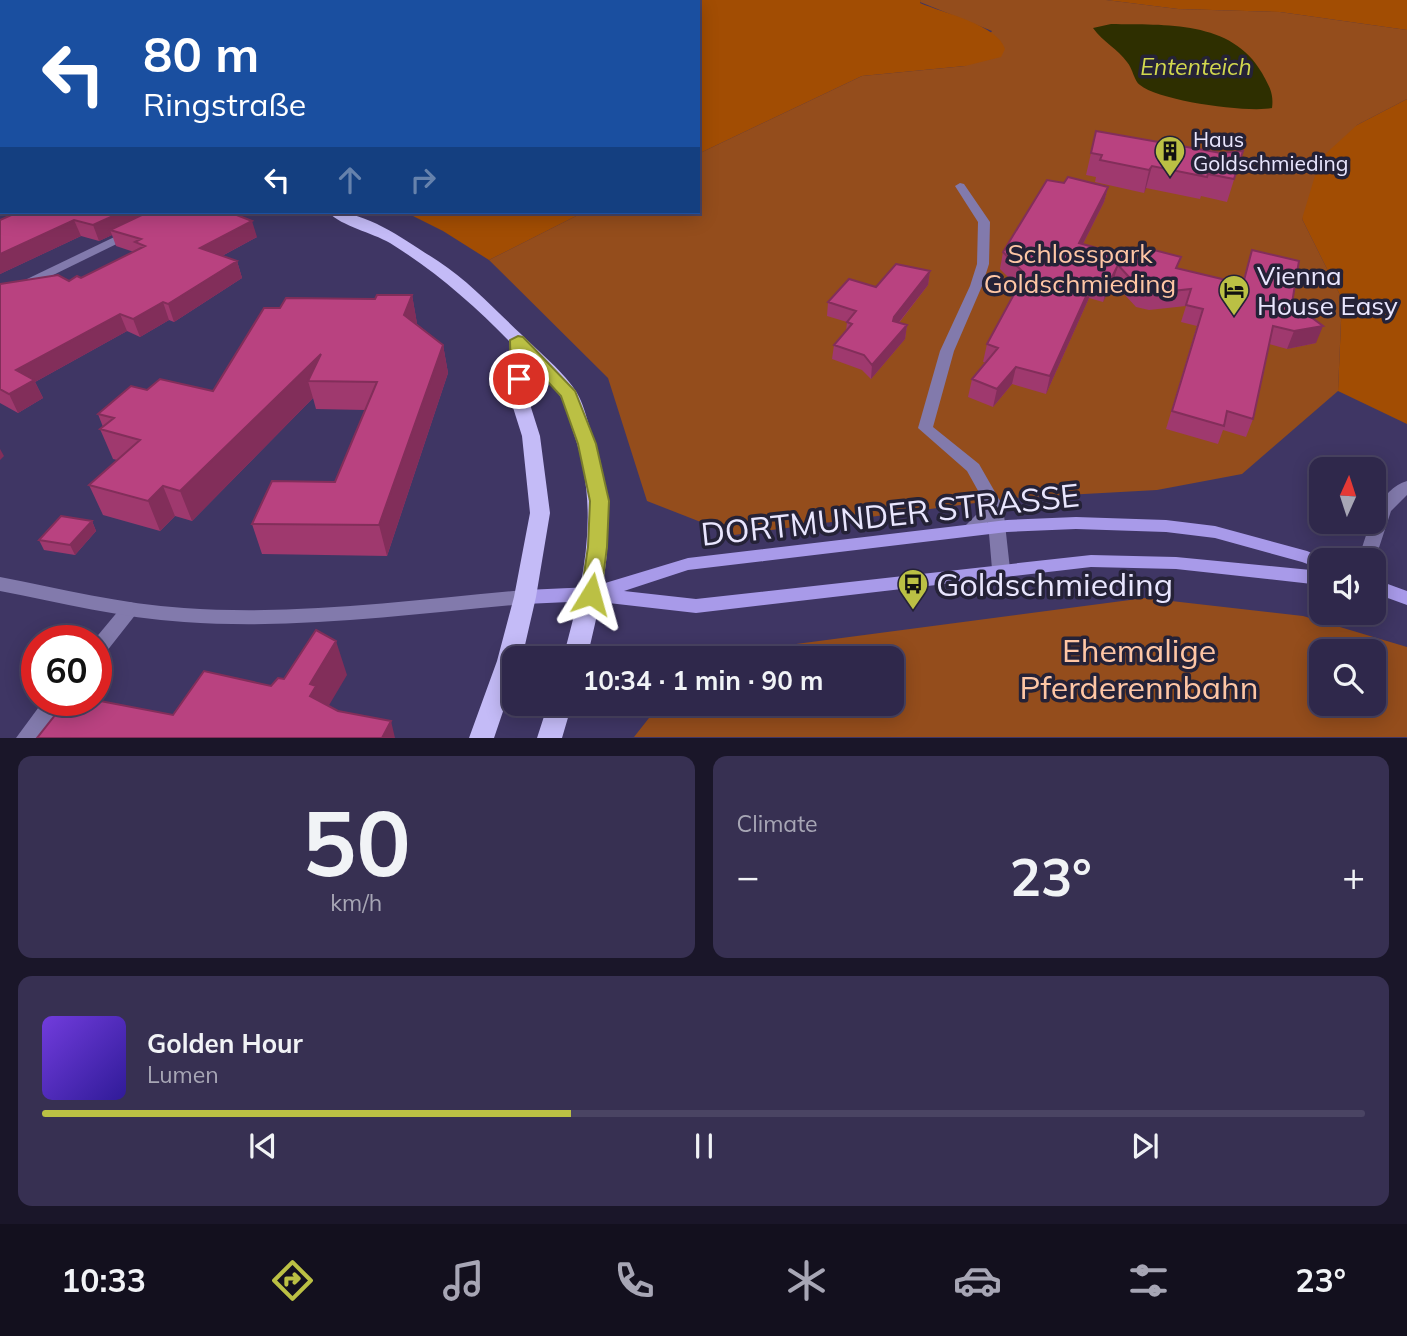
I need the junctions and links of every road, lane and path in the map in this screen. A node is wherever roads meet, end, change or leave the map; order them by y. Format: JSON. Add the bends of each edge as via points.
{"nodes":[{"id":1,"x":960,"y":186,"type":"dead end"},
{"id":2,"x":339,"y":214,"type":"edge"},
{"id":3,"x":149,"y":224,"type":"edge"},
{"id":4,"x":0,"y":297,"type":"edge"},
{"id":5,"x":518,"y":340,"type":"junction"},
{"id":6,"x":1407,"y":486,"type":"edge"},
{"id":7,"x":995,"y":506,"type":"junction"},
{"id":8,"x":999,"y":527,"type":"junction"},
{"id":9,"x":968,"y":531,"type":"junction"},
{"id":10,"x":1371,"y":548,"type":"edge"},
{"id":11,"x":1309,"y":559,"type":"edge"},
{"id":12,"x":1001,"y":569,"type":"junction"},
{"id":13,"x":1309,"y":577,"type":"edge"},
{"id":14,"x":0,"y":584,"type":"edge"},
{"id":15,"x":1386,"y":590,"type":"edge"},
{"id":16,"x":591,"y":594,"type":"junction"},
{"id":17,"x":525,"y":597,"type":"junction"},
{"id":18,"x":1407,"y":598,"type":"edge"},
{"id":19,"x":130,"y":608,"type":"junction"},
{"id":20,"x":112,"y":630,"type":"edge"},
{"id":21,"x":578,"y":646,"type":"edge"},
{"id":22,"x":43,"y":716,"type":"edge"},
{"id":23,"x":556,"y":716,"type":"edge"},
{"id":24,"x":26,"y":737,"type":"edge"},
{"id":25,"x":481,"y":737,"type":"edge"},
{"id":26,"x":549,"y":737,"type":"edge"}],
"edges":[{"from":1,"to":7,"type":"street","name":"DORTMUNDER STRASSE","via":[[984,222],[983,264],[947,351],[925,428],[973,468]]},
{"from":2,"to":5,"type":"main road","via":[[392,238],[443,271]]},
{"from":3,"to":4,"type":"street"},
{"from":5,"to":16,"type":"main road","via":[[569,394],[587,444],[599,501]]},
{"from":5,"to":17,"type":"main road","via":[[519,398],[531,436],[540,513]]},
{"from":6,"to":10,"type":"street","via":[[1384,508]]},
{"from":7,"to":8,"type":"street"},
{"from":7,"to":9,"type":"street"},
{"from":8,"to":9,"type":"main road","name":"DORTMUNDER STRASSE"},
{"from":8,"to":11,"type":"main road","name":"DORTMUNDER STRASSE","via":[[1076,523],[1166,526],[1250,540]]},
{"from":8,"to":12,"type":"street"},
{"from":9,"to":16,"type":"main road","name":"DORTMUNDER STRASSE","via":[[688,564]]},
{"from":12,"to":13,"type":"main road","name":"DORTMUNDER STRASSE","via":[[1091,561],[1176,563]]},
{"from":12,"to":16,"type":"main road","name":"DORTMUNDER STRASSE","via":[[696,606]]},
{"from":14,"to":19,"type":"street","name":"DORTMUNDER STRASSE"},
{"from":15,"to":18,"type":"main road"},
{"from":16,"to":17,"type":"main road","name":"DORTMUNDER STRASSE"},
{"from":16,"to":21,"type":"main road"},
{"from":17,"to":19,"type":"street","name":"DORTMUNDER STRASSE","via":[[248,617]]},
{"from":17,"to":25,"type":"main road","via":[[509,661]]},
{"from":19,"to":20,"type":"street"},
{"from":22,"to":24,"type":"street"},
{"from":23,"to":26,"type":"main road"}]}
